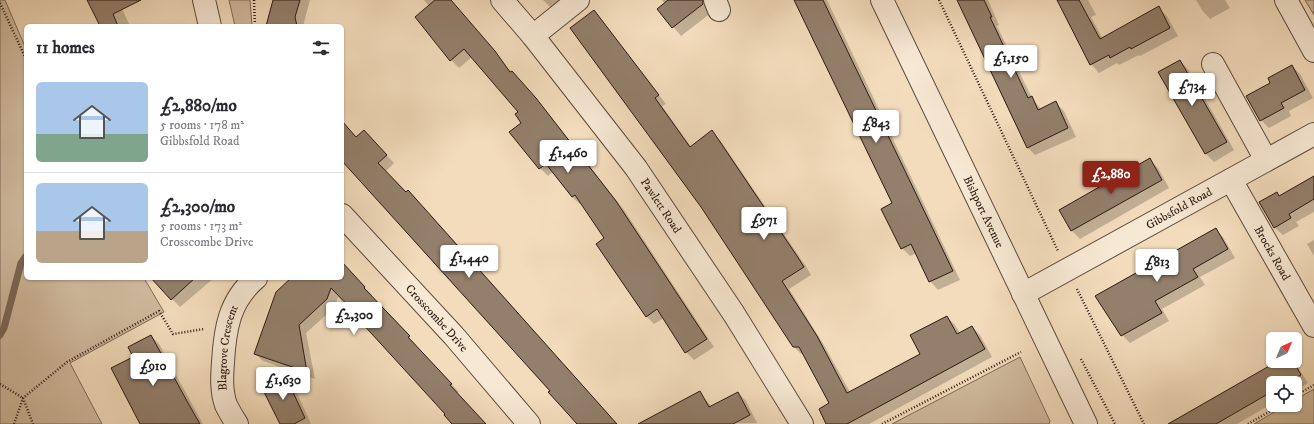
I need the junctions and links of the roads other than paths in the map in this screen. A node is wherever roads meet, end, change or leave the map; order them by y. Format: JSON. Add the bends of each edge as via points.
{"nodes":[{"id":1,"x":204,"y":0,"type":"edge"},
{"id":2,"x":502,"y":0,"type":"edge"},
{"id":3,"x":578,"y":0,"type":"edge"},
{"id":4,"x":882,"y":0,"type":"edge"},
{"id":5,"x":1286,"y":0,"type":"edge"},
{"id":6,"x":210,"y":24,"type":"edge"},
{"id":7,"x":533,"y":36,"type":"junction"},
{"id":8,"x":1314,"y":51,"type":"edge"},
{"id":9,"x":1214,"y":64,"type":"dead end"},
{"id":10,"x":1314,"y":134,"type":"edge"},
{"id":11,"x":1266,"y":160,"type":"junction"},
{"id":12,"x":1231,"y":180,"type":"junction"},
{"id":13,"x":344,"y":217,"type":"edge"},
{"id":14,"x":254,"y":280,"type":"edge"},
{"id":15,"x":1023,"y":294,"type":"junction"},
{"id":16,"x":1314,"y":326,"type":"edge"},
{"id":17,"x":527,"y":423,"type":"edge"},
{"id":18,"x":236,"y":424,"type":"edge"},
{"id":19,"x":802,"y":424,"type":"edge"},
{"id":20,"x":1086,"y":424,"type":"edge"}],
"edges":[{"from":1,"to":6,"type":"street"},
{"from":2,"to":7,"type":"street","name":"Pawlett Road"},
{"from":3,"to":7,"type":"street"},
{"from":4,"to":15,"type":"street","name":"Bishport Avenue"},
{"from":5,"to":8,"type":"street"},
{"from":7,"to":19,"type":"street","name":"Pawlett Road","via":[[636,168],[734,314]]},
{"from":9,"to":11,"type":"street"},
{"from":10,"to":11,"type":"street","name":"Gibbsfold Road"},
{"from":11,"to":12,"type":"street","name":"Gibbsfold Road"},
{"from":12,"to":15,"type":"street","name":"Gibbsfold Road"},
{"from":12,"to":16,"type":"street","name":"Brocks Road"},
{"from":13,"to":17,"type":"street","name":"Crosscombe Drive","via":[[454,336]]},
{"from":14,"to":18,"type":"street","name":"Blagrove Crescent","via":[[241,294],[226,325],[221,381],[226,404]]},
{"from":15,"to":20,"type":"street","name":"Bishport Avenue"}]}
